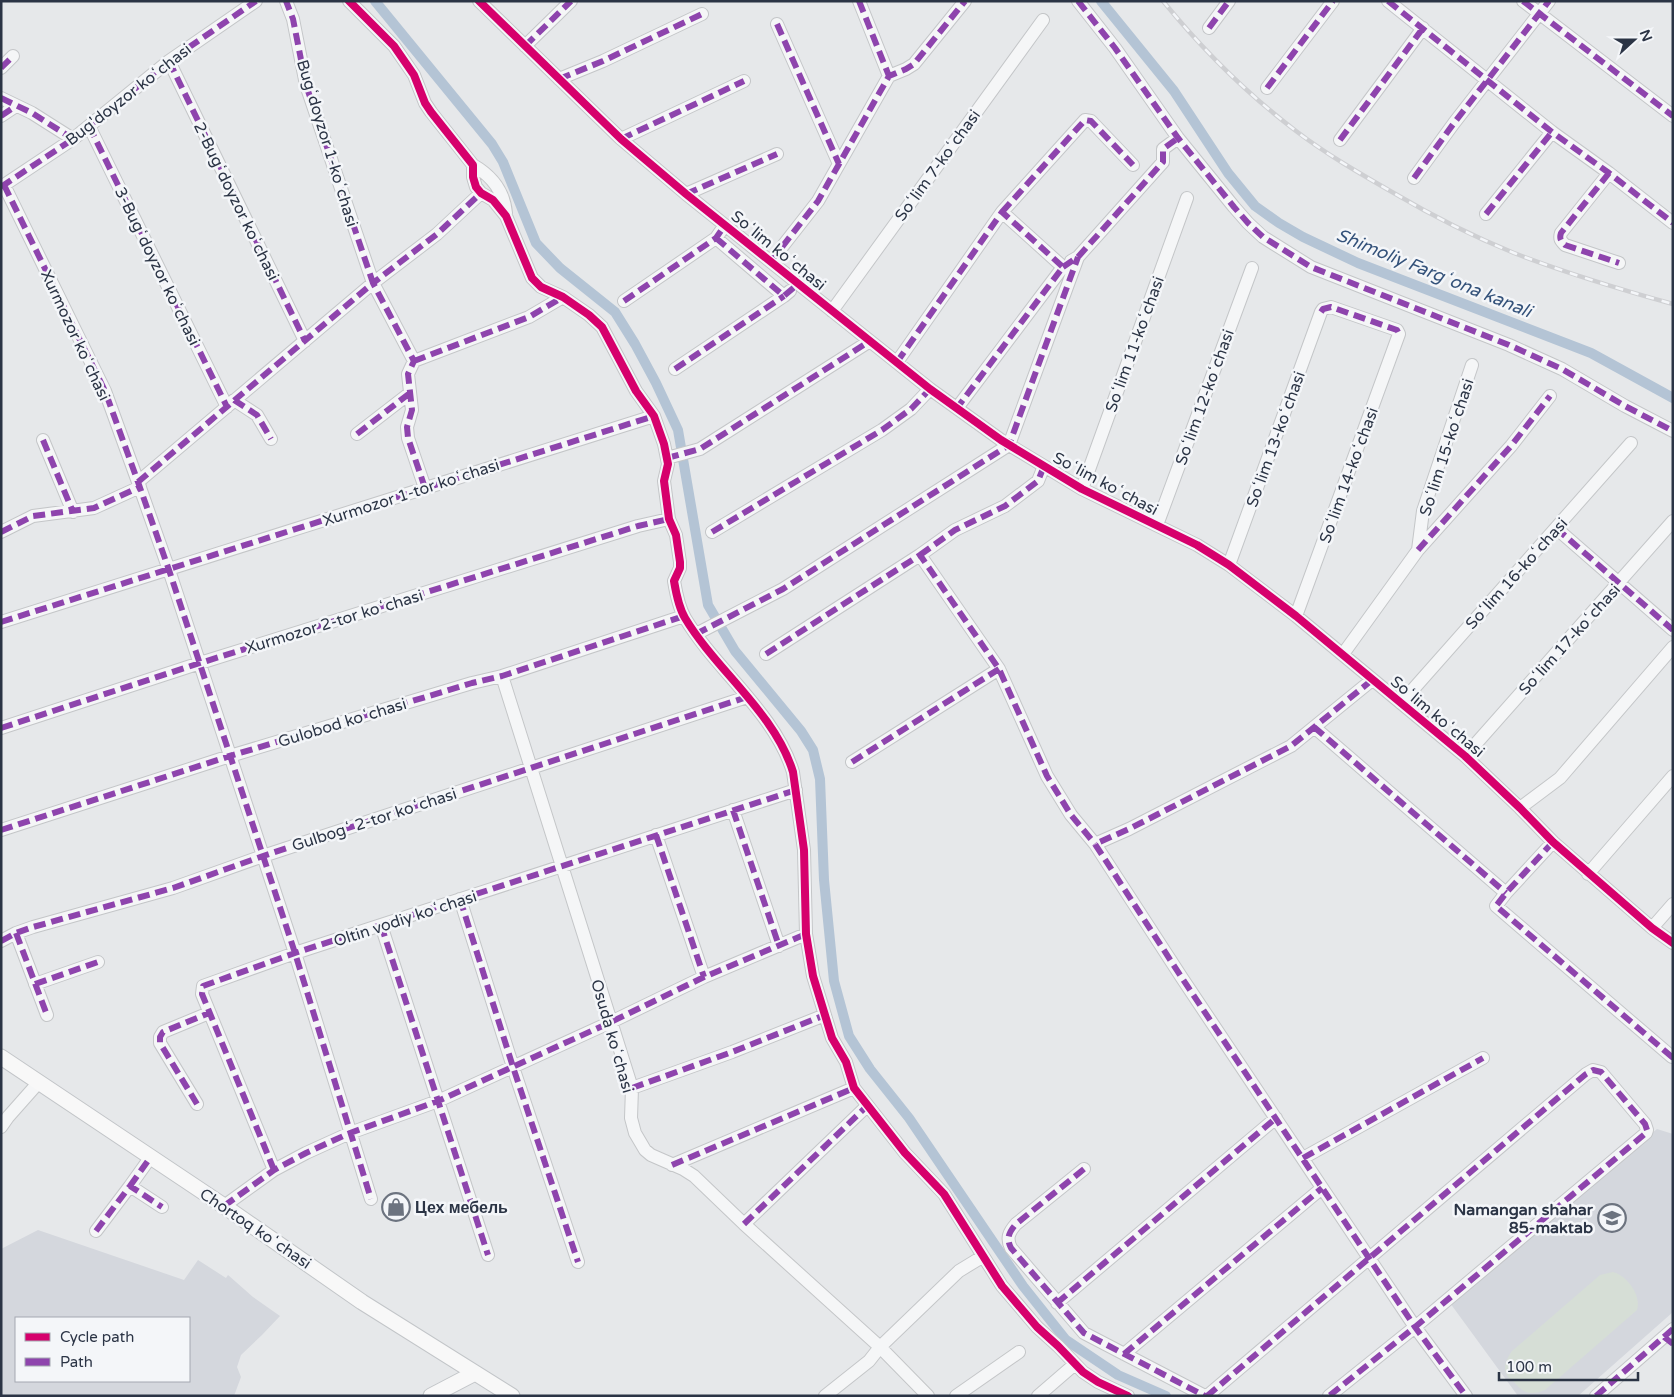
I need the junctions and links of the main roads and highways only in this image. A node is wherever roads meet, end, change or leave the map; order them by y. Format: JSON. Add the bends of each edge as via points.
{"nodes":[{"id":1,"x":1,"y":1057,"type":"edge"},
{"id":2,"x":475,"y":1373,"type":"junction"},
{"id":3,"x":431,"y":1396,"type":"edge"},
{"id":4,"x":512,"y":1396,"type":"edge"}],
"edges":[{"from":1,"to":2,"type":"main road","name":"Chortoq koʻchasi","via":[[362,1302]]},
{"from":2,"to":3,"type":"main road"},
{"from":2,"to":4,"type":"main road","name":"Chortoq koʻchasi"}]}
